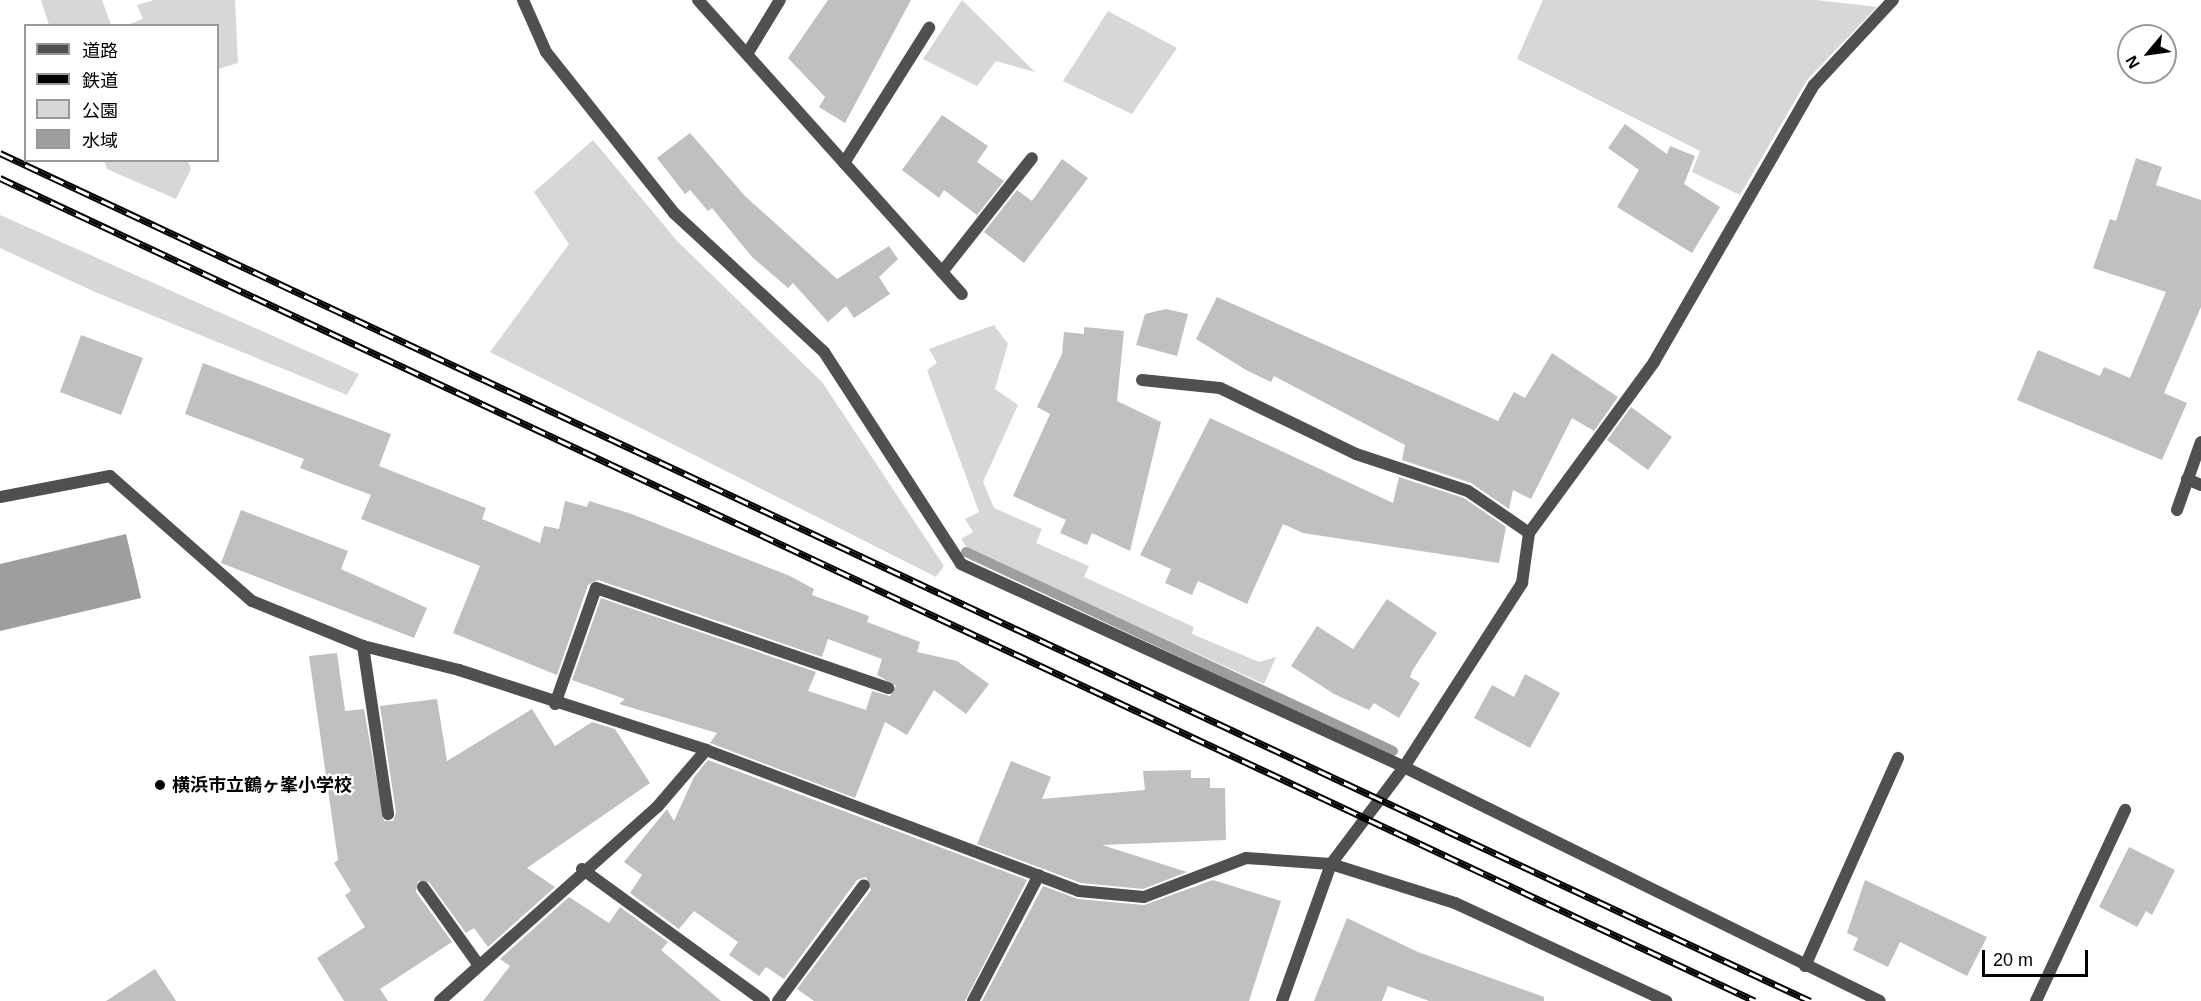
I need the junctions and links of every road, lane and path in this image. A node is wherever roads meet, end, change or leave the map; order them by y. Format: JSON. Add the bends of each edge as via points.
{"nodes":[{"id":1,"x":524,"y":0,"type":"edge"},
{"id":2,"x":698,"y":0,"type":"edge"},
{"id":3,"x":780,"y":0,"type":"edge"},
{"id":4,"x":1893,"y":0,"type":"edge"},
{"id":5,"x":929,"y":28,"type":"dead end"},
{"id":6,"x":747,"y":54,"type":"junction"},
{"id":7,"x":1032,"y":158,"type":"dead end"},
{"id":8,"x":844,"y":163,"type":"junction"},
{"id":9,"x":942,"y":272,"type":"junction"},
{"id":10,"x":962,"y":294,"type":"dead end"},
{"id":11,"x":1142,"y":380,"type":"dead end"},
{"id":12,"x":2201,"y":442,"type":"edge"},
{"id":13,"x":2187,"y":478,"type":"junction"},
{"id":14,"x":2201,"y":485,"type":"edge"},
{"id":15,"x":0,"y":497,"type":"edge"},
{"id":16,"x":2177,"y":510,"type":"dead end"},
{"id":17,"x":1529,"y":533,"type":"junction"},
{"id":18,"x":363,"y":646,"type":"junction"},
{"id":19,"x":888,"y":688,"type":"dead end"},
{"id":20,"x":555,"y":704,"type":"junction"},
{"id":21,"x":706,"y":750,"type":"junction"},
{"id":22,"x":1898,"y":758,"type":"dead end"},
{"id":23,"x":1404,"y":767,"type":"junction"},
{"id":24,"x":2126,"y":810,"type":"dead end"},
{"id":25,"x":388,"y":813,"type":"dead end"},
{"id":26,"x":1330,"y":864,"type":"junction"},
{"id":27,"x":582,"y":869,"type":"junction"},
{"id":28,"x":1039,"y":875,"type":"junction"},
{"id":29,"x":864,"y":885,"type":"dead end"},
{"id":30,"x":423,"y":887,"type":"dead end"},
{"id":31,"x":478,"y":964,"type":"junction"},
{"id":32,"x":1804,"y":966,"type":"junction"},
{"id":33,"x":441,"y":1000,"type":"edge"},
{"id":34,"x":764,"y":1001,"type":"edge"},
{"id":35,"x":778,"y":1001,"type":"edge"},
{"id":36,"x":973,"y":1001,"type":"edge"},
{"id":37,"x":1282,"y":1001,"type":"edge"},
{"id":38,"x":1666,"y":1001,"type":"edge"},
{"id":39,"x":1880,"y":1001,"type":"edge"},
{"id":40,"x":2036,"y":1001,"type":"edge"}],
"edges":[{"from":1,"to":23,"type":"street","via":[[546,52],[674,213],[824,352],[961,564]]},
{"from":2,"to":6,"type":"street"},
{"from":3,"to":6,"type":"street"},
{"from":4,"to":17,"type":"street","via":[[1814,85],[1654,362]]},
{"from":5,"to":8,"type":"street"},
{"from":6,"to":8,"type":"street"},
{"from":7,"to":9,"type":"street"},
{"from":8,"to":9,"type":"street"},
{"from":9,"to":10,"type":"street"},
{"from":11,"to":17,"type":"street","via":[[1220,388],[1356,454],[1468,491]]},
{"from":12,"to":13,"type":"street"},
{"from":13,"to":14,"type":"street"},
{"from":13,"to":16,"type":"street"},
{"from":15,"to":18,"type":"street","via":[[110,476],[252,601]]},
{"from":17,"to":23,"type":"street","via":[[1522,583]]},
{"from":18,"to":20,"type":"street","via":[[459,670]]},
{"from":18,"to":25,"type":"street"},
{"from":19,"to":20,"type":"street","via":[[596,588]]},
{"from":20,"to":21,"type":"street"},
{"from":21,"to":27,"type":"street","via":[[658,806]]},
{"from":21,"to":28,"type":"street"},
{"from":22,"to":32,"type":"street"},
{"from":23,"to":26,"type":"street"},
{"from":23,"to":32,"type":"street"},
{"from":24,"to":40,"type":"street"},
{"from":26,"to":28,"type":"street","via":[[1246,858],[1144,897],[1079,891]]},
{"from":26,"to":37,"type":"street"},
{"from":26,"to":38,"type":"street","via":[[1455,903]]},
{"from":27,"to":31,"type":"street"},
{"from":27,"to":34,"type":"street"},
{"from":28,"to":36,"type":"street"},
{"from":29,"to":35,"type":"street"},
{"from":30,"to":31,"type":"street"},
{"from":31,"to":33,"type":"street"},
{"from":32,"to":39,"type":"street"}]}
